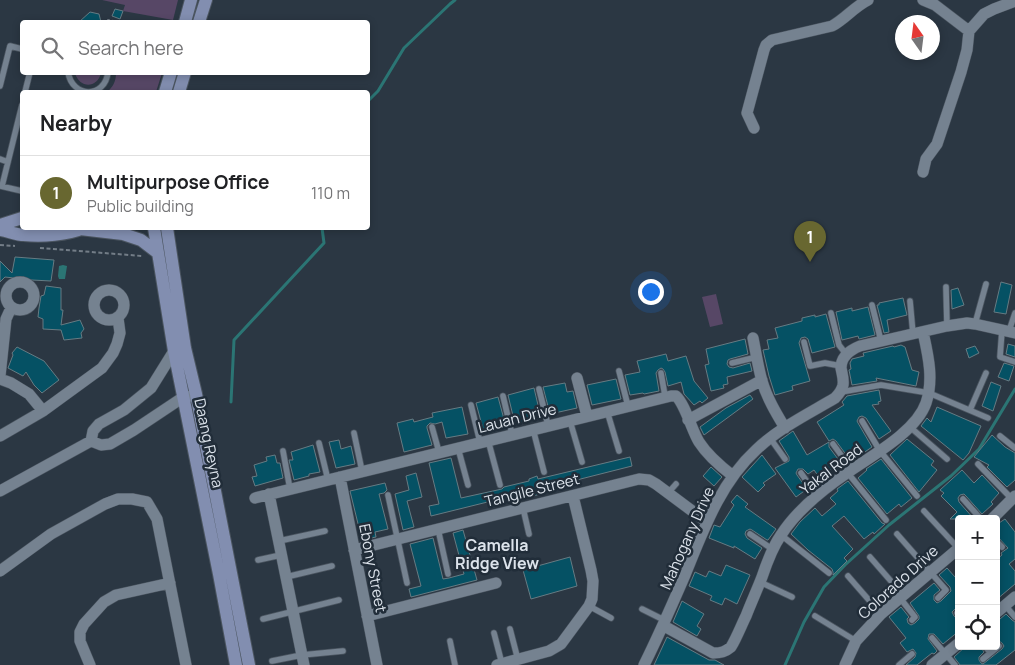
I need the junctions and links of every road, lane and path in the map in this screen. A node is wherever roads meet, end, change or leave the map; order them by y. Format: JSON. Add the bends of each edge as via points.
{"nodes":[{"id":1,"x":191,"y":0,"type":"edge"},
{"id":2,"x":206,"y":0,"type":"edge"},
{"id":3,"x":868,"y":0,"type":"edge"},
{"id":4,"x":923,"y":0,"type":"edge"},
{"id":5,"x":1015,"y":1,"type":"edge"},
{"id":6,"x":186,"y":20,"type":"edge"},
{"id":7,"x":200,"y":20,"type":"edge"},
{"id":8,"x":969,"y":31,"type":"junction"},
{"id":9,"x":20,"y":48,"type":"edge"},
{"id":10,"x":2,"y":70,"type":"edge"},
{"id":11,"x":29,"y":75,"type":"edge"},
{"id":12,"x":69,"y":75,"type":"edge"},
{"id":13,"x":107,"y":75,"type":"edge"},
{"id":14,"x":170,"y":75,"type":"edge"},
{"id":15,"x":184,"y":75,"type":"edge"},
{"id":16,"x":0,"y":86,"type":"edge"},
{"id":17,"x":26,"y":90,"type":"edge"},
{"id":18,"x":80,"y":90,"type":"edge"},
{"id":19,"x":96,"y":90,"type":"edge"},
{"id":20,"x":166,"y":90,"type":"edge"},
{"id":21,"x":180,"y":90,"type":"edge"},
{"id":22,"x":20,"y":112,"type":"edge"},
{"id":23,"x":754,"y":128,"type":"dead end"},
{"id":24,"x":0,"y":159,"type":"edge"},
{"id":25,"x":8,"y":162,"type":"junction"},
{"id":26,"x":923,"y":172,"type":"dead end"},
{"id":27,"x":1,"y":186,"type":"edge"},
{"id":28,"x":20,"y":191,"type":"edge"},
{"id":29,"x":20,"y":219,"type":"edge"},
{"id":30,"x":0,"y":225,"type":"edge"},
{"id":31,"x":0,"y":230,"type":"edge"},
{"id":32,"x":72,"y":230,"type":"edge"},
{"id":33,"x":96,"y":230,"type":"edge"},
{"id":34,"x":154,"y":230,"type":"edge"},
{"id":35,"x":167,"y":230,"type":"edge"},
{"id":36,"x":0,"y":245,"type":"edge"},
{"id":37,"x":20,"y":246,"type":"dead end"},
{"id":38,"x":40,"y":248,"type":"dead end"},
{"id":39,"x":159,"y":255,"type":"junction"},
{"id":40,"x":986,"y":284,"type":"dead end"},
{"id":41,"x":946,"y":287,"type":"dead end"},
{"id":42,"x":910,"y":301,"type":"dead end"},
{"id":43,"x":872,"y":305,"type":"dead end"},
{"id":44,"x":11,"y":308,"type":"dead end"},
{"id":45,"x":831,"y":313,"type":"dead end"},
{"id":46,"x":1015,"y":313,"type":"edge"},
{"id":47,"x":118,"y":318,"type":"dead end"},
{"id":48,"x":975,"y":324,"type":"junction"},
{"id":49,"x":946,"y":326,"type":"junction"},
{"id":50,"x":1009,"y":331,"type":"edge"},
{"id":51,"x":918,"y":333,"type":"junction"},
{"id":52,"x":752,"y":338,"type":"dead end"},
{"id":53,"x":880,"y":341,"type":"junction"},
{"id":54,"x":804,"y":342,"type":"dead end"},
{"id":55,"x":180,"y":349,"type":"junction"},
{"id":56,"x":846,"y":354,"type":"junction"},
{"id":57,"x":756,"y":357,"type":"junction"},
{"id":58,"x":732,"y":362,"type":"dead end"},
{"id":59,"x":1015,"y":362,"type":"edge"},
{"id":60,"x":841,"y":366,"type":"junction"},
{"id":61,"x":619,"y":370,"type":"dead end"},
{"id":62,"x":986,"y":372,"type":"dead end"},
{"id":63,"x":661,"y":373,"type":"dead end"},
{"id":64,"x":0,"y":378,"type":"edge"},
{"id":65,"x":577,"y":378,"type":"dead end"},
{"id":66,"x":762,"y":380,"type":"junction"},
{"id":67,"x":539,"y":389,"type":"dead end"},
{"id":68,"x":841,"y":392,"type":"junction"},
{"id":69,"x":929,"y":393,"type":"junction"},
{"id":70,"x":196,"y":394,"type":"junction"},
{"id":71,"x":503,"y":396,"type":"dead end"},
{"id":72,"x":665,"y":396,"type":"junction"},
{"id":73,"x":182,"y":398,"type":"junction"},
{"id":74,"x":472,"y":405,"type":"dead end"},
{"id":75,"x":628,"y":406,"type":"junction"},
{"id":76,"x":43,"y":410,"type":"junction"},
{"id":77,"x":970,"y":410,"type":"junction"},
{"id":78,"x":607,"y":411,"type":"junction"},
{"id":79,"x":587,"y":416,"type":"junction"},
{"id":80,"x":988,"y":418,"type":"dead end"},
{"id":81,"x":570,"y":420,"type":"junction"},
{"id":82,"x":688,"y":420,"type":"junction"},
{"id":83,"x":862,"y":421,"type":"dead end"},
{"id":84,"x":548,"y":426,"type":"junction"},
{"id":85,"x":432,"y":427,"type":"dead end"},
{"id":86,"x":910,"y":427,"type":"junction"},
{"id":87,"x":785,"y":428,"type":"junction"},
{"id":88,"x":533,"y":429,"type":"junction"},
{"id":89,"x":354,"y":433,"type":"dead end"},
{"id":90,"x":512,"y":434,"type":"junction"},
{"id":91,"x":0,"y":436,"type":"edge"},
{"id":92,"x":1000,"y":436,"type":"dead end"},
{"id":93,"x":770,"y":438,"type":"junction"},
{"id":94,"x":91,"y":441,"type":"junction"},
{"id":95,"x":484,"y":441,"type":"junction"},
{"id":96,"x":320,"y":443,"type":"dead end"},
{"id":97,"x":833,"y":444,"type":"dead end"},
{"id":98,"x":458,"y":448,"type":"junction"},
{"id":99,"x":1015,"y":448,"type":"edge"},
{"id":100,"x":283,"y":451,"type":"dead end"},
{"id":101,"x":620,"y":451,"type":"dead end"},
{"id":102,"x":880,"y":451,"type":"junction"},
{"id":103,"x":439,"y":452,"type":"junction"},
{"id":104,"x":785,"y":459,"type":"dead end"},
{"id":105,"x":947,"y":459,"type":"dead end"},
{"id":106,"x":582,"y":462,"type":"dead end"},
{"id":107,"x":978,"y":464,"type":"dead end"},
{"id":108,"x":362,"y":471,"type":"junction"},
{"id":109,"x":849,"y":471,"type":"junction"},
{"id":110,"x":544,"y":472,"type":"dead end"},
{"id":111,"x":801,"y":473,"type":"dead end"},
{"id":112,"x":733,"y":476,"type":"junction"},
{"id":113,"x":340,"y":477,"type":"junction"},
{"id":114,"x":328,"y":480,"type":"junction"},
{"id":115,"x":468,"y":484,"type":"dead end"},
{"id":116,"x":500,"y":485,"type":"dead end"},
{"id":117,"x":290,"y":489,"type":"junction"},
{"id":118,"x":0,"y":491,"type":"edge"},
{"id":119,"x":269,"y":494,"type":"junction"},
{"id":120,"x":388,"y":495,"type":"dead end"},
{"id":121,"x":573,"y":496,"type":"junction"},
{"id":122,"x":817,"y":496,"type":"junction"},
{"id":123,"x":917,"y":496,"type":"dead end"},
{"id":124,"x":1014,"y":497,"type":"edge"},
{"id":125,"x":255,"y":498,"type":"dead end"},
{"id":126,"x":963,"y":499,"type":"dead end"},
{"id":127,"x":523,"y":508,"type":"junction"},
{"id":128,"x":924,"y":511,"type":"dead end"},
{"id":129,"x":977,"y":515,"type":"edge"},
{"id":130,"x":996,"y":515,"type":"edge"},
{"id":131,"x":886,"y":520,"type":"dead end"},
{"id":132,"x":707,"y":522,"type":"junction"},
{"id":133,"x":438,"y":530,"type":"junction"},
{"id":134,"x":325,"y":532,"type":"dead end"},
{"id":135,"x":529,"y":534,"type":"dead end"},
{"id":136,"x":750,"y":534,"type":"dead end"},
{"id":137,"x":897,"y":534,"type":"dead end"},
{"id":138,"x":781,"y":535,"type":"junction"},
{"id":139,"x":397,"y":540,"type":"junction"},
{"id":140,"x":279,"y":541,"type":"junction"},
{"id":141,"x":955,"y":545,"type":"edge"},
{"id":142,"x":772,"y":549,"type":"junction"},
{"id":143,"x":354,"y":550,"type":"junction"},
{"id":144,"x":955,"y":552,"type":"edge"},
{"id":145,"x":281,"y":555,"type":"junction"},
{"id":146,"x":870,"y":557,"type":"dead end"},
{"id":147,"x":258,"y":560,"type":"dead end"},
{"id":148,"x":332,"y":566,"type":"dead end"},
{"id":149,"x":0,"y":571,"type":"edge"},
{"id":150,"x":931,"y":572,"type":"junction"},
{"id":151,"x":828,"y":573,"type":"dead end"},
{"id":152,"x":448,"y":574,"type":"dead end"},
{"id":153,"x":286,"y":576,"type":"junction"},
{"id":154,"x":848,"y":576,"type":"dead end"},
{"id":155,"x":407,"y":582,"type":"dead end"},
{"id":156,"x":760,"y":582,"type":"junction"},
{"id":157,"x":170,"y":583,"type":"junction"},
{"id":158,"x":496,"y":583,"type":"dead end"},
{"id":159,"x":792,"y":596,"type":"dead end"},
{"id":160,"x":902,"y":597,"type":"junction"},
{"id":161,"x":1015,"y":597,"type":"edge"},
{"id":162,"x":938,"y":598,"type":"dead end"},
{"id":163,"x":339,"y":600,"type":"dead end"},
{"id":164,"x":589,"y":606,"type":"junction"},
{"id":165,"x":1000,"y":607,"type":"edge"},
{"id":166,"x":642,"y":609,"type":"dead end"},
{"id":167,"x":293,"y":610,"type":"junction"},
{"id":168,"x":881,"y":614,"type":"junction"},
{"id":169,"x":367,"y":616,"type":"junction"},
{"id":170,"x":815,"y":616,"type":"dead end"},
{"id":171,"x":1015,"y":617,"type":"edge"},
{"id":172,"x":263,"y":618,"type":"dead end"},
{"id":173,"x":611,"y":618,"type":"dead end"},
{"id":174,"x":912,"y":620,"type":"dead end"},
{"id":175,"x":665,"y":623,"type":"junction"},
{"id":176,"x":510,"y":630,"type":"dead end"},
{"id":177,"x":494,"y":633,"type":"dead end"},
{"id":178,"x":932,"y":638,"type":"dead end"},
{"id":179,"x":450,"y":641,"type":"dead end"},
{"id":180,"x":856,"y":642,"type":"junction"},
{"id":181,"x":955,"y":646,"type":"edge"},
{"id":182,"x":988,"y":650,"type":"edge"},
{"id":183,"x":994,"y":650,"type":"edge"},
{"id":184,"x":343,"y":651,"type":"dead end"},
{"id":185,"x":990,"y":653,"type":"junction"},
{"id":186,"x":912,"y":654,"type":"dead end"},
{"id":187,"x":946,"y":654,"type":"junction"},
{"id":188,"x":983,"y":658,"type":"dead end"},
{"id":189,"x":304,"y":660,"type":"edge"},
{"id":190,"x":272,"y":661,"type":"dead end"},
{"id":191,"x":524,"y":661,"type":"edge"},
{"id":192,"x":500,"y":664,"type":"edge"},
{"id":193,"x":901,"y":664,"type":"edge"},
{"id":194,"x":90,"y":665,"type":"edge"},
{"id":195,"x":186,"y":665,"type":"edge"},
{"id":196,"x":236,"y":665,"type":"edge"},
{"id":197,"x":248,"y":665,"type":"edge"},
{"id":198,"x":376,"y":665,"type":"edge"},
{"id":199,"x":455,"y":665,"type":"edge"},
{"id":200,"x":644,"y":665,"type":"edge"},
{"id":201,"x":845,"y":665,"type":"edge"},
{"id":202,"x":932,"y":665,"type":"edge"},
{"id":203,"x":955,"y":665,"type":"edge"}],
"edges":[{"from":1,"to":6,"type":"main road"},
{"from":2,"to":7,"type":"main road"},
{"from":3,"to":23,"type":"street","via":[[832,26],[772,40],[766,45],[747,113]]},
{"from":4,"to":8,"type":"street","via":[[935,5]]},
{"from":5,"to":8,"type":"street","via":[[984,14]]},
{"from":8,"to":26,"type":"street","via":[[961,72],[937,144],[926,159]]},
{"from":9,"to":10,"type":"lane","via":[[10,46]]},
{"from":10,"to":16,"type":"lane"},
{"from":11,"to":17,"type":"lane"},
{"from":12,"to":18,"type":"lane","via":[[70,82]]},
{"from":13,"to":19,"type":"lane","via":[[103,86]]},
{"from":14,"to":20,"type":"main road"},
{"from":15,"to":21,"type":"main road"},
{"from":22,"to":25,"type":"lane"},
{"from":24,"to":25,"type":"lane"},
{"from":25,"to":27,"type":"lane"},
{"from":27,"to":28,"type":"lane"},
{"from":29,"to":30,"type":"main road"},
{"from":31,"to":32,"type":"main road","via":[[23,235],[48,235]]},
{"from":33,"to":39,"type":"main road","via":[[141,240]]},
{"from":34,"to":39,"type":"main road","name":"Daang Reyna"},
{"from":35,"to":55,"type":"main road","name":"Daang Reyna"},
{"from":36,"to":37,"type":"path"},
{"from":38,"to":39,"type":"path"},
{"from":39,"to":55,"type":"main road","name":"Daang Reyna"},
{"from":40,"to":48,"type":"lane"},
{"from":41,"to":49,"type":"lane"},
{"from":42,"to":51,"type":"lane"},
{"from":43,"to":53,"type":"lane"},
{"from":44,"to":64,"type":"street","via":[[6,319]]},
{"from":45,"to":56,"type":"lane","via":[[839,345]]},
{"from":46,"to":50,"type":"lane"},
{"from":47,"to":76,"type":"street","via":[[120,333],[117,344],[102,368]]},
{"from":48,"to":49,"type":"street"},
{"from":48,"to":50,"type":"street"},
{"from":49,"to":51,"type":"street"},
{"from":50,"to":59,"type":"lane","via":[[1000,357]]},
{"from":51,"to":53,"type":"street"},
{"from":51,"to":69,"type":"street","name":"Yakal Road","via":[[929,361]]},
{"from":52,"to":57,"type":"street"},
{"from":53,"to":56,"type":"street"},
{"from":54,"to":60,"type":"lane","via":[[810,366],[825,363]]},
{"from":55,"to":70,"type":"main road","name":"Daang Reyna"},
{"from":55,"to":73,"type":"main road","name":"Daang Reyna"},
{"from":55,"to":94,"type":"street","via":[[151,388],[124,410],[99,424]]},
{"from":56,"to":60,"type":"street"},
{"from":57,"to":58,"type":"lane"},
{"from":57,"to":66,"type":"street"},
{"from":60,"to":68,"type":"street"},
{"from":61,"to":75,"type":"lane"},
{"from":62,"to":77,"type":"lane"},
{"from":63,"to":72,"type":"lane"},
{"from":64,"to":76,"type":"street","via":[[29,394]]},
{"from":65,"to":79,"type":"street"},
{"from":66,"to":82,"type":"street"},
{"from":66,"to":87,"type":"street"},
{"from":67,"to":84,"type":"lane"},
{"from":68,"to":69,"type":"lane","via":[[881,385]]},
{"from":68,"to":87,"type":"street","name":"Mahogany Drive"},
{"from":69,"to":77,"type":"lane"},
{"from":69,"to":86,"type":"street","name":"Yakal Road","via":[[926,405]]},
{"from":70,"to":73,"type":"street"},
{"from":70,"to":197,"type":"main road","name":"Daang Reyna"},
{"from":71,"to":90,"type":"lane"},
{"from":72,"to":75,"type":"street","name":"Lauan Drive"},
{"from":72,"to":82,"type":"street","via":[[679,398]]},
{"from":73,"to":94,"type":"street","via":[[110,444]]},
{"from":73,"to":196,"type":"main road","name":"Daang Reyna"},
{"from":74,"to":95,"type":"lane"},
{"from":75,"to":78,"type":"street","name":"Lauan Drive"},
{"from":76,"to":91,"type":"street"},
{"from":77,"to":80,"type":"lane"},
{"from":78,"to":79,"type":"street","name":"Lauan Drive"},
{"from":78,"to":101,"type":"lane"},
{"from":79,"to":81,"type":"street","name":"Lauan Drive"},
{"from":81,"to":84,"type":"street","name":"Lauan Drive"},
{"from":81,"to":106,"type":"lane"},
{"from":82,"to":112,"type":"street","via":[[708,454]]},
{"from":83,"to":102,"type":"lane"},
{"from":84,"to":88,"type":"street","name":"Lauan Drive"},
{"from":85,"to":103,"type":"lane"},
{"from":86,"to":102,"type":"street","name":"Yakal Road"},
{"from":86,"to":105,"type":"lane"},
{"from":87,"to":93,"type":"street","name":"Mahogany Drive"},
{"from":88,"to":90,"type":"street","name":"Lauan Drive"},
{"from":88,"to":110,"type":"lane"},
{"from":89,"to":108,"type":"lane"},
{"from":90,"to":95,"type":"street","name":"Lauan Drive"},
{"from":92,"to":99,"type":"lane"},
{"from":93,"to":104,"type":"lane"},
{"from":93,"to":112,"type":"street","name":"Mahogany Drive"},
{"from":94,"to":118,"type":"street"},
{"from":95,"to":98,"type":"street","name":"Lauan Drive"},
{"from":95,"to":116,"type":"lane"},
{"from":96,"to":114,"type":"lane"},
{"from":97,"to":109,"type":"lane"},
{"from":98,"to":103,"type":"street","name":"Lauan Drive"},
{"from":98,"to":115,"type":"lane"},
{"from":100,"to":117,"type":"lane"},
{"from":102,"to":109,"type":"street","name":"Yakal Road"},
{"from":102,"to":123,"type":"lane"},
{"from":103,"to":108,"type":"street","name":"Lauan Drive"},
{"from":107,"to":124,"type":"lane"},
{"from":108,"to":113,"type":"street","name":"Lauan Drive"},
{"from":109,"to":122,"type":"street","name":"Yakal Road"},
{"from":109,"to":131,"type":"lane"},
{"from":111,"to":122,"type":"lane"},
{"from":112,"to":132,"type":"street","name":"Mahogany Drive"},
{"from":113,"to":114,"type":"street","name":"Lauan Drive"},
{"from":113,"to":143,"type":"street","name":"Ebony Street"},
{"from":114,"to":117,"type":"street","name":"Lauan Drive"},
{"from":117,"to":119,"type":"street","name":"Lauan Drive"},
{"from":119,"to":125,"type":"street","name":"Lauan Drive"},
{"from":119,"to":140,"type":"street"},
{"from":120,"to":139,"type":"lane"},
{"from":121,"to":127,"type":"street","name":"Tangile Street"},
{"from":121,"to":132,"type":"street","name":"Tangile Street","via":[[639,479],[649,480],[672,488]]},
{"from":121,"to":164,"type":"street","via":[[592,581]]},
{"from":122,"to":138,"type":"street","name":"Yakal Road"},
{"from":124,"to":130,"type":"street"},
{"from":126,"to":129,"type":"lane"},
{"from":127,"to":133,"type":"street","name":"Tangile Street"},
{"from":127,"to":135,"type":"lane"},
{"from":128,"to":141,"type":"lane"},
{"from":132,"to":175,"type":"street","name":"Mahogany Drive"},
{"from":133,"to":139,"type":"street","name":"Tangile Street"},
{"from":133,"to":152,"type":"lane"},
{"from":134,"to":140,"type":"lane"},
{"from":136,"to":142,"type":"lane"},
{"from":137,"to":150,"type":"lane"},
{"from":138,"to":142,"type":"street","name":"Yakal Road"},
{"from":138,"to":151,"type":"lane"},
{"from":139,"to":143,"type":"street","name":"Tangile Street"},
{"from":139,"to":155,"type":"lane"},
{"from":140,"to":145,"type":"street"},
{"from":142,"to":156,"type":"street","name":"Yakal Road"},
{"from":143,"to":169,"type":"street","name":"Ebony Street"},
{"from":144,"to":150,"type":"street","name":"Colorado Drive"},
{"from":145,"to":147,"type":"lane"},
{"from":145,"to":153,"type":"street"},
{"from":146,"to":160,"type":"lane"},
{"from":148,"to":153,"type":"lane"},
{"from":149,"to":157,"type":"street","via":[[51,534],[105,504],[118,499],[132,499],[148,502],[157,518]]},
{"from":150,"to":160,"type":"street","name":"Colorado Drive"},
{"from":150,"to":162,"type":"lane","via":[[946,590]]},
{"from":153,"to":167,"type":"street"},
{"from":154,"to":168,"type":"lane"},
{"from":156,"to":159,"type":"lane"},
{"from":156,"to":175,"type":"street","name":"Yakal Road","via":[[735,641],[726,651],[713,653]]},
{"from":157,"to":194,"type":"street","via":[[116,595],[104,602],[80,632],[80,641]]},
{"from":157,"to":195,"type":"street"},
{"from":158,"to":169,"type":"street"},
{"from":160,"to":168,"type":"street","name":"Colorado Drive"},
{"from":160,"to":174,"type":"lane","via":[[916,617]]},
{"from":161,"to":165,"type":"street"},
{"from":163,"to":167,"type":"lane"},
{"from":164,"to":173,"type":"lane"},
{"from":164,"to":191,"type":"street","via":[[561,644]]},
{"from":165,"to":171,"type":"lane"},
{"from":166,"to":175,"type":"lane"},
{"from":167,"to":172,"type":"lane"},
{"from":167,"to":189,"type":"street"},
{"from":168,"to":180,"type":"street","name":"Colorado Drive"},
{"from":169,"to":198,"type":"street","name":"Ebony Street"},
{"from":170,"to":180,"type":"lane"},
{"from":175,"to":200,"type":"street","name":"Mahogany Drive"},
{"from":176,"to":191,"type":"lane"},
{"from":177,"to":192,"type":"lane"},
{"from":178,"to":187,"type":"lane"},
{"from":179,"to":199,"type":"lane"},
{"from":180,"to":201,"type":"street","name":"Colorado Drive"},
{"from":181,"to":187,"type":"street"},
{"from":182,"to":185,"type":"lane"},
{"from":183,"to":185,"type":"lane"},
{"from":184,"to":189,"type":"lane"},
{"from":185,"to":188,"type":"lane"},
{"from":186,"to":193,"type":"lane"},
{"from":187,"to":202,"type":"street"},
{"from":187,"to":203,"type":"lane"},
{"from":189,"to":190,"type":"lane"},
{"from":191,"to":192,"type":"street"}]}
